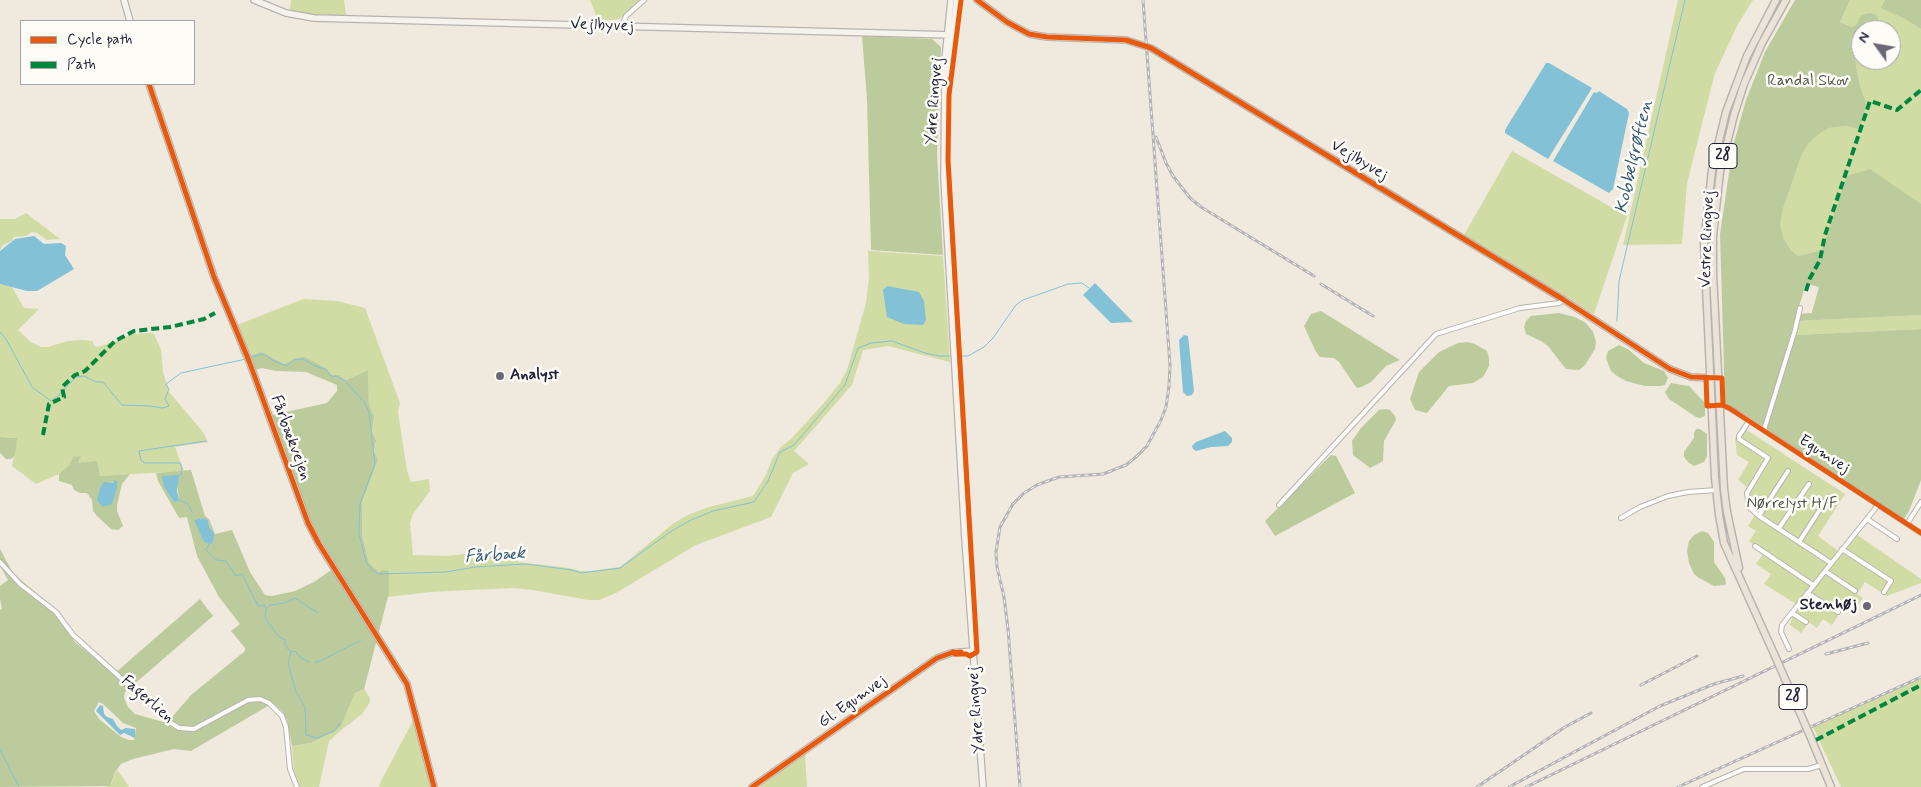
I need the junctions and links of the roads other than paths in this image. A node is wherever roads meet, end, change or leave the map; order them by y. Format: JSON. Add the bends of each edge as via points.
{"nodes":[{"id":1,"x":124,"y":0,"type":"edge"},
{"id":2,"x":254,"y":0,"type":"edge"},
{"id":3,"x":644,"y":0,"type":"edge"},
{"id":4,"x":952,"y":0,"type":"edge"},
{"id":5,"x":957,"y":0,"type":"edge"},
{"id":6,"x":977,"y":0,"type":"edge"},
{"id":7,"x":1776,"y":0,"type":"edge"},
{"id":8,"x":1786,"y":0,"type":"edge"},
{"id":9,"x":130,"y":20,"type":"edge"},
{"id":10,"x":622,"y":26,"type":"junction"},
{"id":11,"x":950,"y":34,"type":"junction"},
{"id":12,"x":149,"y":85,"type":"edge"},
{"id":13,"x":1564,"y":300,"type":"junction"},
{"id":14,"x":1800,"y":308,"type":"dead end"},
{"id":15,"x":1710,"y":378,"type":"junction"},
{"id":16,"x":1718,"y":378,"type":"junction"},
{"id":17,"x":1719,"y":405,"type":"junction"},
{"id":18,"x":1712,"y":406,"type":"junction"},
{"id":19,"x":1750,"y":421,"type":"junction"},
{"id":20,"x":1764,"y":430,"type":"junction"},
{"id":21,"x":1788,"y":471,"type":"dead end"},
{"id":22,"x":1808,"y":484,"type":"dead end"},
{"id":23,"x":1724,"y":489,"type":"junction"},
{"id":24,"x":1716,"y":490,"type":"junction"},
{"id":25,"x":1828,"y":497,"type":"dead end"},
{"id":26,"x":1921,"y":502,"type":"edge"},
{"id":27,"x":1279,"y":505,"type":"dead end"},
{"id":28,"x":1878,"y":505,"type":"junction"},
{"id":29,"x":1759,"y":516,"type":"junction"},
{"id":30,"x":1621,"y":518,"type":"dead end"},
{"id":31,"x":1867,"y":519,"type":"junction"},
{"id":32,"x":1907,"y":524,"type":"junction"},
{"id":33,"x":1779,"y":528,"type":"junction"},
{"id":34,"x":1921,"y":533,"type":"edge"},
{"id":35,"x":1897,"y":539,"type":"dead end"},
{"id":36,"x":1799,"y":542,"type":"junction"},
{"id":37,"x":1755,"y":546,"type":"dead end"},
{"id":38,"x":1842,"y":549,"type":"junction"},
{"id":39,"x":0,"y":562,"type":"edge"},
{"id":40,"x":1831,"y":563,"type":"junction"},
{"id":41,"x":1825,"y":571,"type":"junction"},
{"id":42,"x":1814,"y":585,"type":"junction"},
{"id":43,"x":1744,"y":586,"type":"junction"},
{"id":44,"x":1855,"y":591,"type":"dead end"},
{"id":45,"x":1884,"y":592,"type":"dead end"},
{"id":46,"x":1807,"y":593,"type":"junction"},
{"id":47,"x":1838,"y":612,"type":"dead end"},
{"id":48,"x":1792,"y":613,"type":"junction"},
{"id":49,"x":1806,"y":622,"type":"dead end"},
{"id":50,"x":1789,"y":649,"type":"dead end"},
{"id":51,"x":973,"y":651,"type":"junction"},
{"id":52,"x":1822,"y":765,"type":"junction"},
{"id":53,"x":297,"y":787,"type":"edge"},
{"id":54,"x":434,"y":787,"type":"edge"},
{"id":55,"x":752,"y":787,"type":"edge"},
{"id":56,"x":983,"y":787,"type":"edge"},
{"id":57,"x":1702,"y":787,"type":"edge"},
{"id":58,"x":1832,"y":787,"type":"edge"}],
"edges":[{"from":1,"to":9,"type":"street"},
{"from":2,"to":10,"type":"street","name":"Vejlbyvej","via":[[286,13],[314,18]]},
{"from":3,"to":10,"type":"street","via":[[626,16]]},
{"from":4,"to":11,"type":"street","name":"Ydre Ringvej"},
{"from":5,"to":11,"type":"street","name":"Ydre Ringvej"},
{"from":6,"to":13,"type":"street","name":"Vejlbyvej","via":[[1030,34],[1126,40],[1152,48]]},
{"from":7,"to":15,"type":"main road","name":"Vestre Ringvej","number":"28","via":[[1739,74],[1712,170],[1704,242]]},
{"from":8,"to":16,"type":"main road","name":"Vestre Ringvej","number":"28","via":[[1744,84],[1720,172],[1713,236]]},
{"from":10,"to":11,"type":"street","name":"Vejlbyvej"},
{"from":11,"to":51,"type":"street","name":"Ydre Ringvej","via":[[945,93],[944,179]]},
{"from":12,"to":54,"type":"street","name":"Fårbækvejen","via":[[208,260],[311,528],[406,684]]},
{"from":13,"to":15,"type":"street","name":"Vejlbyvej","via":[[1670,369],[1691,377]]},
{"from":13,"to":27,"type":"street","via":[[1520,308],[1436,334]]},
{"from":14,"to":20,"type":"street"},
{"from":15,"to":16,"type":"street","name":"Vejlbyvej"},
{"from":15,"to":18,"type":"main road","name":"Vestre Ringvej","number":"28"},
{"from":16,"to":17,"type":"main road","name":"Vestre Ringvej","number":"28"},
{"from":17,"to":18,"type":"street"},
{"from":17,"to":19,"type":"street","name":"Egumvej"},
{"from":17,"to":23,"type":"main road","name":"Vestre Ringvej","number":"28"},
{"from":18,"to":24,"type":"main road","name":"Vestre Ringvej","number":"28"},
{"from":19,"to":20,"type":"street","name":"Egumvej"},
{"from":19,"to":29,"type":"street","via":[[1739,439],[1768,458],[1747,494],[1749,507]]},
{"from":20,"to":28,"type":"street","name":"Egumvej"},
{"from":21,"to":29,"type":"street"},
{"from":22,"to":33,"type":"street"},
{"from":23,"to":24,"type":"street"},
{"from":23,"to":43,"type":"main road","name":"Vestre Ringvej","number":"28"},
{"from":24,"to":30,"type":"street","via":[[1668,496]]},
{"from":24,"to":43,"type":"main road","name":"Vestre Ringvej","number":"28","via":[[1724,543]]},
{"from":25,"to":36,"type":"street"},
{"from":26,"to":32,"type":"street"},
{"from":28,"to":31,"type":"street"},
{"from":28,"to":32,"type":"street","name":"Egumvej"},
{"from":29,"to":33,"type":"street"},
{"from":31,"to":35,"type":"street"},
{"from":31,"to":38,"type":"street"},
{"from":32,"to":34,"type":"street","name":"Egumvej"},
{"from":33,"to":36,"type":"street"},
{"from":36,"to":40,"type":"street"},
{"from":37,"to":42,"type":"street"},
{"from":38,"to":40,"type":"street"},
{"from":38,"to":45,"type":"street","via":[[1891,581]]},
{"from":39,"to":53,"type":"street","name":"Fagerlien","via":[[20,584],[56,612],[73,635],[179,728],[194,728],[248,700],[260,699],[269,703],[282,716],[286,727],[290,769]]},
{"from":40,"to":41,"type":"street"},
{"from":41,"to":42,"type":"street"},
{"from":41,"to":44,"type":"street"},
{"from":42,"to":46,"type":"street"},
{"from":43,"to":52,"type":"main road","name":"Vestre Ringvej","number":"28","bridge":true},
{"from":46,"to":47,"type":"street"},
{"from":46,"to":48,"type":"street"},
{"from":48,"to":49,"type":"street"},
{"from":48,"to":50,"type":"street","via":[[1780,628]]},
{"from":51,"to":55,"type":"street","name":"Gl. Egumvej","via":[[951,652],[938,658]]},
{"from":51,"to":56,"type":"street","name":"Ydre Ringvej"},
{"from":52,"to":57,"type":"street","via":[[1808,769],[1744,769]]},
{"from":52,"to":58,"type":"main road","name":"Vestre Ringvej","number":"28"}]}
